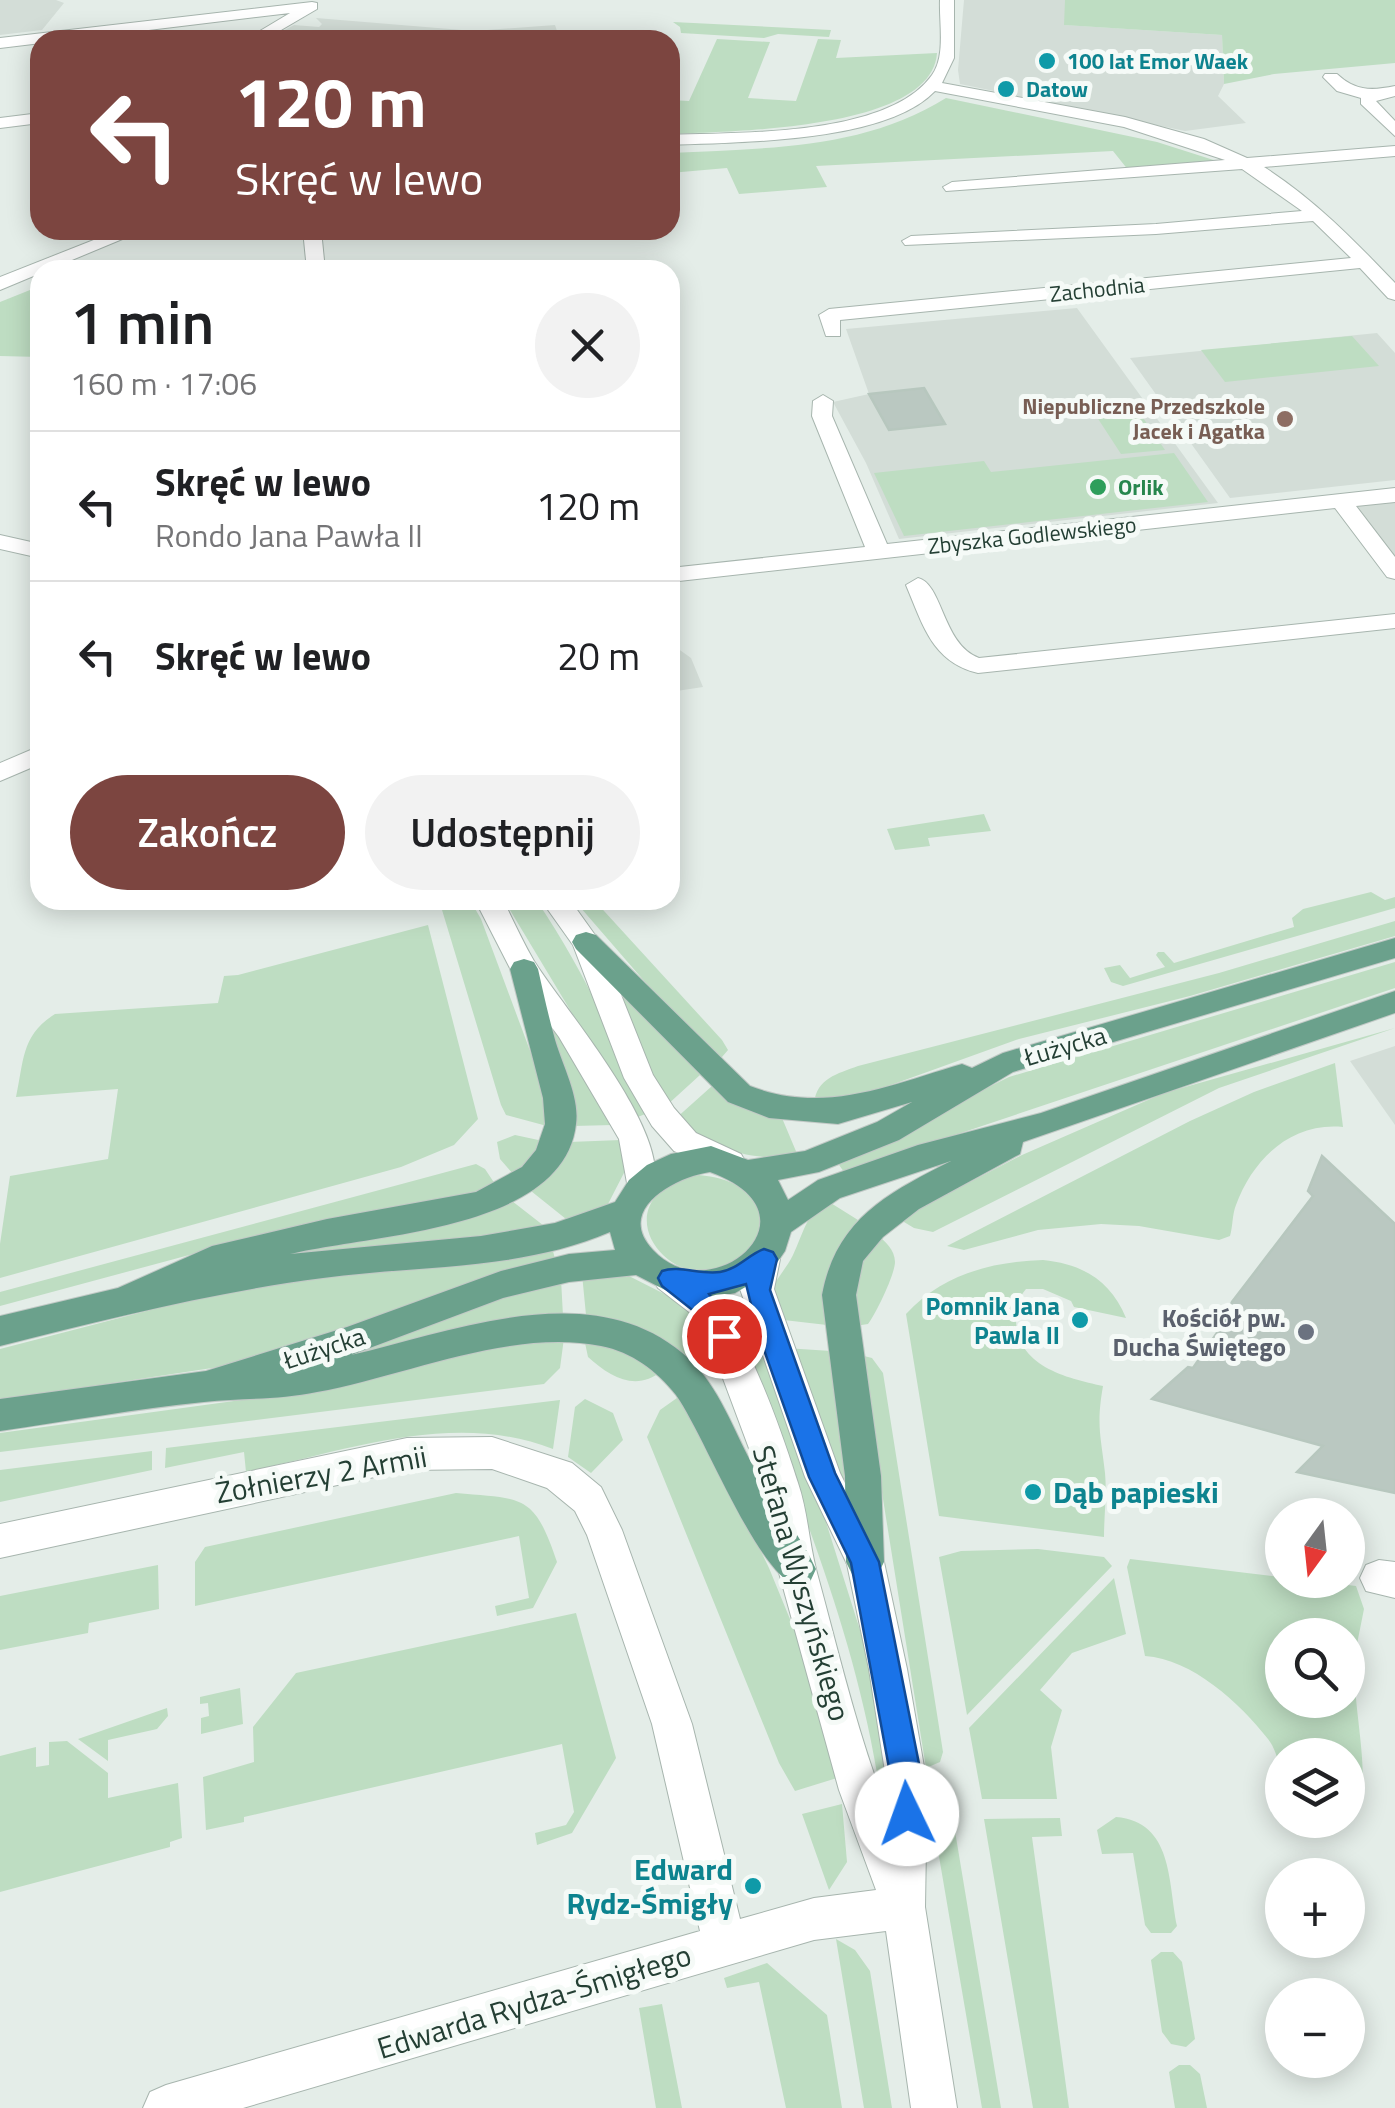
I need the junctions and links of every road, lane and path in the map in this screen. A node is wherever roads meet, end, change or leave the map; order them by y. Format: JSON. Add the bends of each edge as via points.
{"nodes":[{"id":1,"x":947,"y":0,"type":"edge"},
{"id":2,"x":318,"y":3,"type":"edge"},
{"id":3,"x":103,"y":30,"type":"edge"},
{"id":4,"x":271,"y":30,"type":"edge"},
{"id":5,"x":30,"y":39,"type":"edge"},
{"id":6,"x":0,"y":43,"type":"edge"},
{"id":7,"x":1331,"y":76,"type":"dead end"},
{"id":8,"x":933,"y":86,"type":"junction"},
{"id":9,"x":1395,"y":91,"type":"edge"},
{"id":10,"x":1370,"y":96,"type":"junction"},
{"id":11,"x":30,"y":119,"type":"edge"},
{"id":12,"x":0,"y":123,"type":"edge"},
{"id":13,"x":1395,"y":131,"type":"edge"},
{"id":14,"x":680,"y":139,"type":"edge"},
{"id":15,"x":1395,"y":151,"type":"edge"},
{"id":16,"x":1246,"y":165,"type":"junction"},
{"id":17,"x":952,"y":187,"type":"dead end"},
{"id":18,"x":1318,"y":215,"type":"junction"},
{"id":19,"x":110,"y":240,"type":"edge"},
{"id":20,"x":911,"y":241,"type":"dead end"},
{"id":21,"x":60,"y":260,"type":"edge"},
{"id":22,"x":1364,"y":262,"type":"junction"},
{"id":23,"x":30,"y":272,"type":"edge"},
{"id":24,"x":0,"y":284,"type":"edge"},
{"id":25,"x":1395,"y":294,"type":"edge"},
{"id":26,"x":831,"y":323,"type":"dead end"},
{"id":27,"x":823,"y":401,"type":"dead end"},
{"id":28,"x":1395,"y":494,"type":"edge"},
{"id":29,"x":1341,"y":501,"type":"junction"},
{"id":30,"x":0,"y":542,"type":"edge"},
{"id":31,"x":30,"y":550,"type":"edge"},
{"id":32,"x":878,"y":551,"type":"junction"},
{"id":33,"x":1395,"y":572,"type":"edge"},
{"id":34,"x":680,"y":574,"type":"edge"},
{"id":35,"x":918,"y":585,"type":"dead end"},
{"id":36,"x":1395,"y":621,"type":"edge"},
{"id":37,"x":30,"y":758,"type":"edge"},
{"id":38,"x":0,"y":772,"type":"edge"},
{"id":39,"x":493,"y":910,"type":"edge"},
{"id":40,"x":562,"y":910,"type":"edge"},
{"id":41,"x":586,"y":942,"type":"junction"},
{"id":42,"x":1395,"y":948,"type":"edge"},
{"id":43,"x":524,"y":969,"type":"junction"},
{"id":44,"x":1395,"y":1002,"type":"edge"},
{"id":45,"x":1004,"y":1064,"type":"junction"},
{"id":46,"x":1046,"y":1124,"type":"junction"},
{"id":47,"x":739,"y":1167,"type":"junction"},
{"id":48,"x":634,"y":1198,"type":"junction"},
{"id":49,"x":780,"y":1223,"type":"junction"},
{"id":50,"x":764,"y":1259,"type":"junction"},
{"id":51,"x":657,"y":1270,"type":"junction"},
{"id":52,"x":124,"y":1302,"type":"junction"},
{"id":53,"x":0,"y":1331,"type":"edge"},
{"id":54,"x":206,"y":1386,"type":"junction"},
{"id":55,"x":0,"y":1415,"type":"edge"},
{"id":56,"x":0,"y":1541,"type":"edge"},
{"id":57,"x":865,"y":1562,"type":"junction"},
{"id":58,"x":797,"y":1569,"type":"junction"},
{"id":59,"x":904,"y":1907,"type":"junction"},
{"id":60,"x":726,"y":1944,"type":"junction"},
{"id":61,"x":166,"y":2108,"type":"edge"},
{"id":62,"x":934,"y":2108,"type":"edge"}],
"edges":[{"from":1,"to":8,"type":"street","via":[[947,55]]},
{"from":2,"to":3,"type":"street"},
{"from":2,"to":4,"type":"street"},
{"from":5,"to":6,"type":"street"},
{"from":7,"to":10,"type":"street","via":[[1343,88]]},
{"from":8,"to":14,"type":"street","via":[[892,110],[824,129]]},
{"from":8,"to":16,"type":"street","via":[[1188,140]]},
{"from":9,"to":10,"type":"street"},
{"from":10,"to":13,"type":"street","via":[[1369,108]]},
{"from":11,"to":12,"type":"street"},
{"from":15,"to":16,"type":"street"},
{"from":16,"to":17,"type":"street"},
{"from":16,"to":18,"type":"street"},
{"from":18,"to":20,"type":"street"},
{"from":18,"to":22,"type":"street"},
{"from":19,"to":21,"type":"street"},
{"from":22,"to":25,"type":"street"},
{"from":22,"to":26,"type":"street","name":"Zachodnia"},
{"from":23,"to":24,"type":"street"},
{"from":27,"to":32,"type":"street","via":[[822,416]]},
{"from":28,"to":29,"type":"street","name":"Zbyszka Godlewskiego"},
{"from":29,"to":32,"type":"street","name":"Zbyszka Godlewskiego"},
{"from":29,"to":33,"type":"street"},
{"from":30,"to":31,"type":"street"},
{"from":32,"to":34,"type":"street","name":"Zbyszka Godlewskiego"},
{"from":35,"to":36,"type":"street","via":[[945,648],[978,666]]},
{"from":37,"to":38,"type":"street"},
{"from":39,"to":43,"type":"street"},
{"from":40,"to":41,"type":"street"},
{"from":41,"to":45,"type":"main road","via":[[716,1074],[739,1094],[769,1106],[838,1112]]},
{"from":41,"to":47,"type":"street","via":[[639,1078],[662,1118],[685,1142]]},
{"from":42,"to":45,"type":"main road","name":"Łużycka"},
{"from":43,"to":48,"type":"street","via":[[634,1138]]},
{"from":43,"to":52,"type":"main road","via":[[561,1124],[533,1176],[483,1204],[212,1260]]},
{"from":44,"to":46,"type":"main road"},
{"from":45,"to":47,"type":"main road","name":"Łużycka","via":[[888,1131],[808,1163]]},
{"from":46,"to":49,"type":"main road","via":[[930,1154],[829,1190]]},
{"from":46,"to":57,"type":"main road","via":[[885,1214],[855,1245],[844,1268],[839,1294],[863,1476]]},
{"from":47,"to":48,"type":"main road","via":[[710,1159],[672,1164]]},
{"from":47,"to":49,"type":"main road","via":[[766,1186]]},
{"from":48,"to":51,"type":"main road","via":[[629,1238]]},
{"from":48,"to":52,"type":"main road","via":[[602,1223],[510,1246],[330,1263]]},
{"from":49,"to":50,"type":"main road"},
{"from":50,"to":51,"type":"main road","via":[[722,1282],[696,1284]]},
{"from":50,"to":57,"type":"street","name":"Stefana Wyszyńskiego","via":[[758,1290],[770,1333],[822,1477]]},
{"from":51,"to":54,"type":"main road","name":"Łużycka","via":[[569,1268],[502,1285]]},
{"from":51,"to":58,"type":"street","name":"Stefana Wyszyńskiego","via":[[704,1305],[725,1339],[780,1486]]},
{"from":52,"to":53,"type":"main road"},
{"from":54,"to":55,"type":"main road","name":"Łużycka"},
{"from":54,"to":58,"type":"main road","via":[[320,1377],[527,1332],[605,1330],[662,1356],[710,1410],[747,1490]]},
{"from":56,"to":60,"type":"street","name":"Żołnierzy 2 Armii","via":[[407,1454],[492,1453],[559,1475],[588,1500],[604,1530],[672,1724]]},
{"from":57,"to":59,"type":"street","name":"Stefana Wyszyńskiego","via":[[908,1784]]},
{"from":58,"to":59,"type":"street","name":"Stefana Wyszyńskiego","via":[[858,1790]]},
{"from":59,"to":60,"type":"street","name":"Edwarda Rydza-Śmigłego","via":[[814,1919]]},
{"from":59,"to":62,"type":"street","name":"Stefana Wyszyńskiego"},
{"from":60,"to":61,"type":"street","name":"Edwarda Rydza-Śmigłego"}]}
